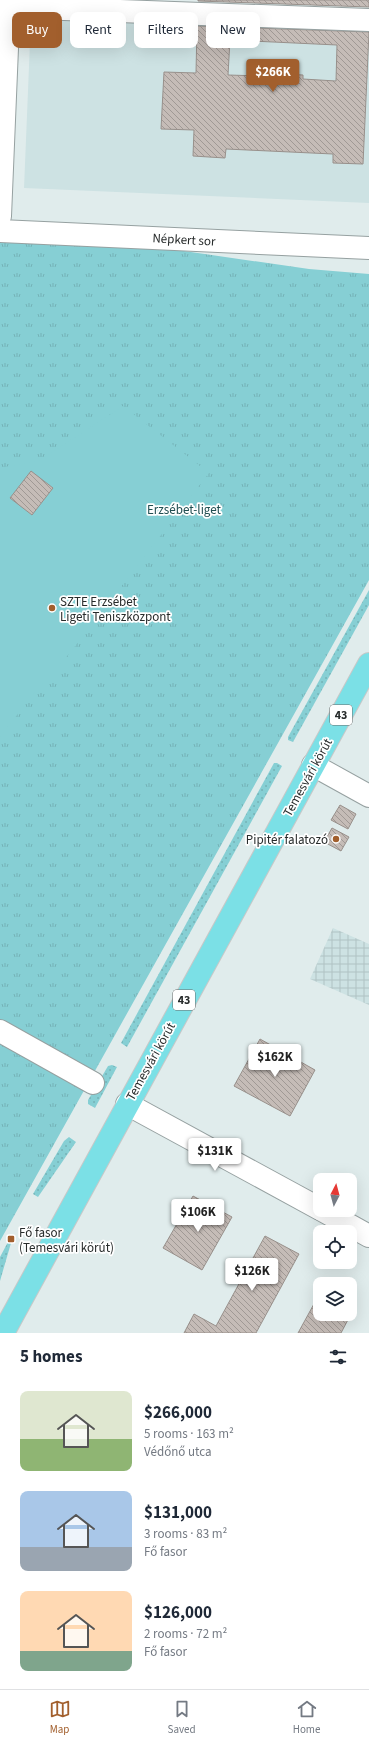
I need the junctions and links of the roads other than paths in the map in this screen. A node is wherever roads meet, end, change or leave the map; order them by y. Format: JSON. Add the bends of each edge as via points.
{"nodes":[{"id":1,"x":9,"y":3,"type":"edge"},
{"id":2,"x":369,"y":20,"type":"edge"},
{"id":3,"x":0,"y":216,"type":"edge"},
{"id":4,"x":0,"y":230,"type":"edge"},
{"id":5,"x":369,"y":248,"type":"edge"},
{"id":6,"x":369,"y":664,"type":"edge"},
{"id":7,"x":313,"y":766,"type":"junction"},
{"id":8,"x":369,"y":796,"type":"edge"},
{"id":9,"x":0,"y":1031,"type":"edge"},
{"id":10,"x":93,"y":1083,"type":"dead end"},
{"id":11,"x":127,"y":1104,"type":"junction"},
{"id":12,"x":313,"y":1206,"type":"edge"},
{"id":13,"x":334,"y":1217,"type":"edge"},
{"id":14,"x":369,"y":1236,"type":"edge"},
{"id":15,"x":3,"y":1333,"type":"edge"}],
"edges":[{"from":1,"to":2,"type":"street"},
{"from":1,"to":3,"type":"street"},
{"from":4,"to":5,"type":"street","name":"Népkert sor"},
{"from":6,"to":7,"type":"main road","name":"Temesvári körút","number":"43"},
{"from":7,"to":8,"type":"street"},
{"from":7,"to":11,"type":"main road","name":"Temesvári körút","number":"43"},
{"from":9,"to":10,"type":"street"},
{"from":11,"to":12,"type":"street"},
{"from":11,"to":15,"type":"main road","name":"Temesvári körút","number":"43"},
{"from":13,"to":14,"type":"street"}]}
